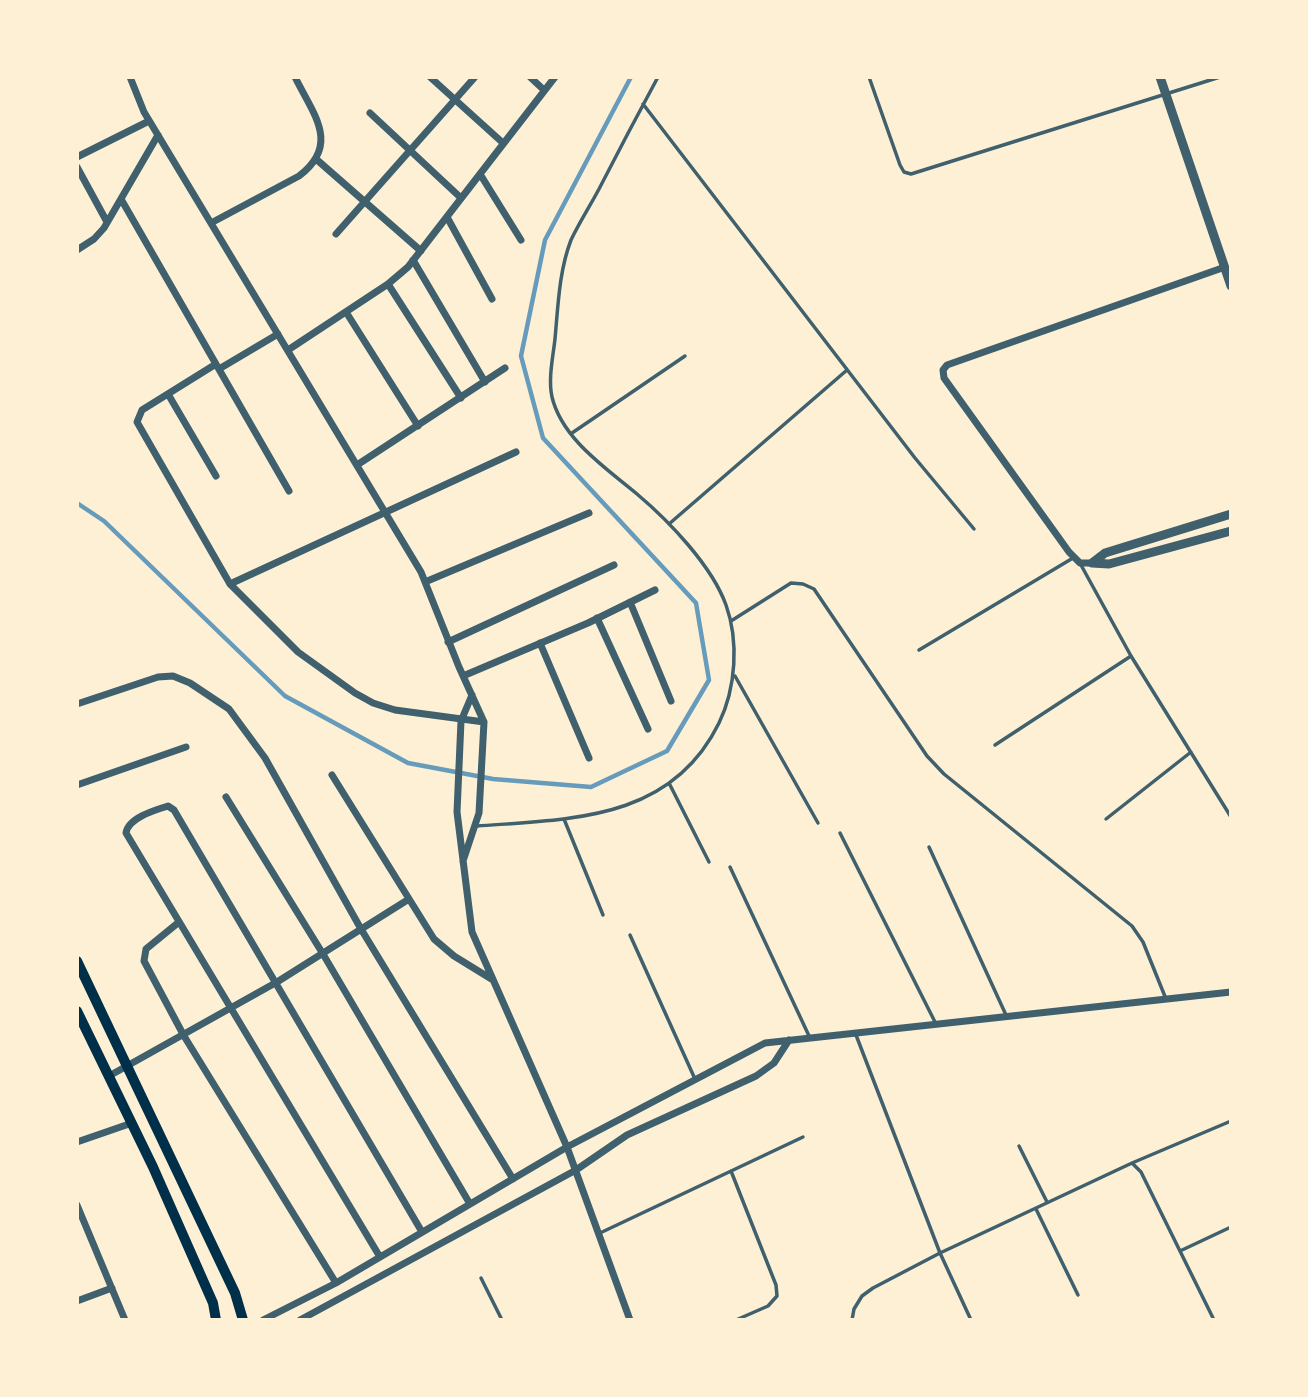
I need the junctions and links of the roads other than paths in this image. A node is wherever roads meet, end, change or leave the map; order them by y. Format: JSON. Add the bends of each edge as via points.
{"nodes":[{"id":1,"x":130,"y":77,"type":"edge"},
{"id":2,"x":295,"y":77,"type":"edge"},
{"id":3,"x":430,"y":77,"type":"edge"},
{"id":4,"x":475,"y":77,"type":"edge"},
{"id":5,"x":530,"y":77,"type":"edge"},
{"id":6,"x":555,"y":77,"type":"edge"},
{"id":7,"x":658,"y":77,"type":"edge"},
{"id":8,"x":869,"y":77,"type":"edge"},
{"id":9,"x":1160,"y":77,"type":"edge"},
{"id":10,"x":1220,"y":77,"type":"edge"},
{"id":11,"x":544,"y":90,"type":"junction"},
{"id":12,"x":1166,"y":95,"type":"junction"},
{"id":13,"x":455,"y":100,"type":"junction"},
{"id":14,"x":643,"y":104,"type":"junction"},
{"id":15,"x":370,"y":113,"type":"dead end"},
{"id":16,"x":149,"y":121,"type":"junction"},
{"id":17,"x":158,"y":135,"type":"junction"},
{"id":18,"x":503,"y":143,"type":"junction"},
{"id":19,"x":410,"y":150,"type":"junction"},
{"id":20,"x":77,"y":157,"type":"edge"},
{"id":21,"x":316,"y":159,"type":"junction"},
{"id":22,"x":77,"y":167,"type":"edge"},
{"id":23,"x":480,"y":174,"type":"junction"},
{"id":24,"x":461,"y":198,"type":"junction"},
{"id":25,"x":121,"y":199,"type":"junction"},
{"id":26,"x":366,"y":203,"type":"junction"},
{"id":27,"x":447,"y":217,"type":"junction"},
{"id":28,"x":107,"y":222,"type":"junction"},
{"id":29,"x":211,"y":223,"type":"junction"},
{"id":30,"x":336,"y":233,"type":"dead end"},
{"id":31,"x":521,"y":240,"type":"dead end"},
{"id":32,"x":77,"y":250,"type":"edge"},
{"id":33,"x":421,"y":251,"type":"junction"},
{"id":34,"x":414,"y":260,"type":"junction"},
{"id":35,"x":1224,"y":267,"type":"junction"},
{"id":36,"x":388,"y":284,"type":"junction"},
{"id":37,"x":1231,"y":286,"type":"edge"},
{"id":38,"x":492,"y":299,"type":"dead end"},
{"id":39,"x":345,"y":312,"type":"junction"},
{"id":40,"x":278,"y":334,"type":"junction"},
{"id":41,"x":288,"y":350,"type":"junction"},
{"id":42,"x":685,"y":355,"type":"dead end"},
{"id":43,"x":217,"y":366,"type":"junction"},
{"id":44,"x":505,"y":368,"type":"dead end"},
{"id":45,"x":847,"y":370,"type":"junction"},
{"id":46,"x":485,"y":382,"type":"junction"},
{"id":47,"x":168,"y":394,"type":"junction"},
{"id":48,"x":460,"y":398,"type":"junction"},
{"id":49,"x":418,"y":426,"type":"junction"},
{"id":50,"x":572,"y":433,"type":"junction"},
{"id":51,"x":516,"y":452,"type":"dead end"},
{"id":52,"x":357,"y":466,"type":"junction"},
{"id":53,"x":216,"y":475,"type":"dead end"},
{"id":54,"x":289,"y":491,"type":"dead end"},
{"id":55,"x":384,"y":511,"type":"junction"},
{"id":56,"x":589,"y":513,"type":"dead end"},
{"id":57,"x":1231,"y":514,"type":"edge"},
{"id":58,"x":669,"y":524,"type":"junction"},
{"id":59,"x":974,"y":529,"type":"dead end"},
{"id":60,"x":1231,"y":531,"type":"edge"},
{"id":61,"x":1077,"y":560,"type":"junction"},
{"id":62,"x":1092,"y":563,"type":"junction"},
{"id":63,"x":614,"y":565,"type":"dead end"},
{"id":64,"x":425,"y":582,"type":"junction"},
{"id":65,"x":230,"y":584,"type":"junction"},
{"id":66,"x":655,"y":590,"type":"dead end"},
{"id":67,"x":630,"y":602,"type":"junction"},
{"id":68,"x":597,"y":618,"type":"junction"},
{"id":69,"x":731,"y":621,"type":"junction"},
{"id":70,"x":449,"y":642,"type":"junction"},
{"id":71,"x":540,"y":643,"type":"junction"},
{"id":72,"x":919,"y":650,"type":"dead end"},
{"id":73,"x":1130,"y":656,"type":"junction"},
{"id":74,"x":734,"y":674,"type":"junction"},
{"id":75,"x":463,"y":676,"type":"junction"},
{"id":76,"x":472,"y":695,"type":"junction"},
{"id":77,"x":671,"y":701,"type":"dead end"},
{"id":78,"x":77,"y":704,"type":"edge"},
{"id":79,"x":461,"y":720,"type":"junction"},
{"id":80,"x":484,"y":722,"type":"junction"},
{"id":81,"x":648,"y":729,"type":"dead end"},
{"id":82,"x":995,"y":745,"type":"dead end"},
{"id":83,"x":186,"y":747,"type":"dead end"},
{"id":84,"x":1191,"y":752,"type":"junction"},
{"id":85,"x":589,"y":758,"type":"dead end"},
{"id":86,"x":332,"y":775,"type":"dead end"},
{"id":87,"x":669,"y":783,"type":"junction"},
{"id":88,"x":77,"y":785,"type":"edge"},
{"id":89,"x":226,"y":797,"type":"dead end"},
{"id":90,"x":1231,"y":817,"type":"edge"},
{"id":91,"x":564,"y":819,"type":"junction"},
{"id":92,"x":1106,"y":819,"type":"dead end"},
{"id":93,"x":818,"y":823,"type":"dead end"},
{"id":94,"x":474,"y":827,"type":"junction"},
{"id":95,"x":841,"y":833,"type":"dead end"},
{"id":96,"x":929,"y":847,"type":"dead end"},
{"id":97,"x":463,"y":860,"type":"junction"},
{"id":98,"x":709,"y":862,"type":"dead end"},
{"id":99,"x":730,"y":867,"type":"dead end"},
{"id":100,"x":409,"y":899,"type":"junction"},
{"id":101,"x":603,"y":915,"type":"dead end"},
{"id":102,"x":179,"y":922,"type":"junction"},
{"id":103,"x":361,"y":929,"type":"junction"},
{"id":104,"x":630,"y":935,"type":"dead end"},
{"id":105,"x":323,"y":954,"type":"junction"},
{"id":106,"x":77,"y":961,"type":"edge"},
{"id":107,"x":493,"y":980,"type":"junction"},
{"id":108,"x":277,"y":982,"type":"junction"},
{"id":109,"x":1231,"y":992,"type":"edge"},
{"id":110,"x":1166,"y":999,"type":"junction"},
{"id":111,"x":231,"y":1009,"type":"junction"},
{"id":112,"x":78,"y":1014,"type":"edge"},
{"id":113,"x":1007,"y":1017,"type":"junction"},
{"id":114,"x":936,"y":1024,"type":"junction"},
{"id":115,"x":855,"y":1033,"type":"junction"},
{"id":116,"x":184,"y":1036,"type":"junction"},
{"id":117,"x":810,"y":1038,"type":"junction"},
{"id":118,"x":789,"y":1040,"type":"junction"},
{"id":119,"x":128,"y":1067,"type":"junction"},
{"id":120,"x":109,"y":1076,"type":"junction"},
{"id":121,"x":696,"y":1080,"type":"junction"},
{"id":122,"x":1231,"y":1121,"type":"edge"},
{"id":123,"x":132,"y":1123,"type":"junction"},
{"id":124,"x":803,"y":1137,"type":"dead end"},
{"id":125,"x":77,"y":1142,"type":"edge"},
{"id":126,"x":1019,"y":1146,"type":"dead end"},
{"id":127,"x":567,"y":1147,"type":"junction"},
{"id":128,"x":1132,"y":1163,"type":"junction"},
{"id":129,"x":576,"y":1170,"type":"junction"},
{"id":130,"x":731,"y":1171,"type":"junction"},
{"id":131,"x":513,"y":1179,"type":"junction"},
{"id":132,"x":1047,"y":1202,"type":"junction"},
{"id":133,"x":470,"y":1204,"type":"junction"},
{"id":134,"x":77,"y":1205,"type":"edge"},
{"id":135,"x":1036,"y":1209,"type":"junction"},
{"id":136,"x":1231,"y":1227,"type":"edge"},
{"id":137,"x":422,"y":1232,"type":"junction"},
{"id":138,"x":598,"y":1234,"type":"junction"},
{"id":139,"x":1180,"y":1251,"type":"junction"},
{"id":140,"x":940,"y":1253,"type":"junction"},
{"id":141,"x":380,"y":1257,"type":"junction"},
{"id":142,"x":481,"y":1278,"type":"dead end"},
{"id":143,"x":336,"y":1283,"type":"junction"},
{"id":144,"x":112,"y":1289,"type":"junction"},
{"id":145,"x":1078,"y":1295,"type":"dead end"},
{"id":146,"x":77,"y":1301,"type":"edge"},
{"id":147,"x":125,"y":1320,"type":"edge"},
{"id":148,"x":216,"y":1320,"type":"edge"},
{"id":149,"x":243,"y":1320,"type":"edge"},
{"id":150,"x":263,"y":1320,"type":"edge"},
{"id":151,"x":300,"y":1320,"type":"edge"},
{"id":152,"x":502,"y":1320,"type":"edge"},
{"id":153,"x":630,"y":1320,"type":"edge"},
{"id":154,"x":736,"y":1320,"type":"edge"},
{"id":155,"x":852,"y":1320,"type":"edge"},
{"id":156,"x":971,"y":1320,"type":"edge"},
{"id":157,"x":1213,"y":1320,"type":"edge"}],
"edges":[{"from":1,"to":16,"type":"street"},
{"from":2,"to":21,"type":"street","via":[[322,140]]},
{"from":3,"to":13,"type":"street"},
{"from":4,"to":13,"type":"street"},
{"from":5,"to":11,"type":"street"},
{"from":6,"to":11,"type":"street"},
{"from":7,"to":14,"type":"lane"},
{"from":8,"to":12,"type":"lane","via":[[900,165],[911,174]]},
{"from":9,"to":12,"type":"street"},
{"from":10,"to":12,"type":"lane"},
{"from":11,"to":18,"type":"street"},
{"from":12,"to":35,"type":"street"},
{"from":13,"to":18,"type":"street"},
{"from":13,"to":19,"type":"street"},
{"from":14,"to":45,"type":"lane"},
{"from":14,"to":50,"type":"lane","via":[[571,241],[565,264],[550,387],[556,411]]},
{"from":15,"to":19,"type":"street"},
{"from":16,"to":17,"type":"street"},
{"from":16,"to":20,"type":"street"},
{"from":17,"to":25,"type":"street"},
{"from":17,"to":29,"type":"street"},
{"from":18,"to":23,"type":"street"},
{"from":19,"to":24,"type":"street"},
{"from":19,"to":26,"type":"street"},
{"from":21,"to":26,"type":"street"},
{"from":21,"to":29,"type":"street","via":[[299,176]]},
{"from":22,"to":28,"type":"street"},
{"from":23,"to":24,"type":"street"},
{"from":23,"to":31,"type":"street"},
{"from":24,"to":27,"type":"street"},
{"from":25,"to":28,"type":"street"},
{"from":25,"to":43,"type":"street"},
{"from":26,"to":30,"type":"street"},
{"from":26,"to":33,"type":"street"},
{"from":27,"to":33,"type":"street"},
{"from":27,"to":38,"type":"street"},
{"from":28,"to":32,"type":"street","via":[[94,239]]},
{"from":29,"to":40,"type":"street"},
{"from":33,"to":34,"type":"street"},
{"from":34,"to":36,"type":"street"},
{"from":34,"to":46,"type":"street"},
{"from":35,"to":37,"type":"street"},
{"from":35,"to":61,"type":"street","via":[[943,370],[944,378]]},
{"from":36,"to":39,"type":"street"},
{"from":36,"to":48,"type":"street"},
{"from":39,"to":41,"type":"street"},
{"from":39,"to":49,"type":"street"},
{"from":40,"to":41,"type":"street"},
{"from":40,"to":43,"type":"street"},
{"from":41,"to":52,"type":"street"},
{"from":42,"to":50,"type":"lane"},
{"from":43,"to":47,"type":"street"},
{"from":43,"to":54,"type":"street"},
{"from":44,"to":46,"type":"street"},
{"from":45,"to":58,"type":"lane"},
{"from":45,"to":59,"type":"lane"},
{"from":46,"to":48,"type":"street"},
{"from":47,"to":53,"type":"street"},
{"from":47,"to":65,"type":"street","via":[[142,410],[139,429]]},
{"from":48,"to":49,"type":"street"},
{"from":49,"to":52,"type":"street"},
{"from":50,"to":58,"type":"lane"},
{"from":51,"to":55,"type":"street"},
{"from":52,"to":55,"type":"street"},
{"from":55,"to":64,"type":"street"},
{"from":55,"to":65,"type":"street"},
{"from":56,"to":64,"type":"street"},
{"from":57,"to":62,"type":"street","via":[[1105,553]]},
{"from":58,"to":69,"type":"lane","via":[[706,571]]},
{"from":60,"to":62,"type":"street","via":[[1109,564]]},
{"from":61,"to":62,"type":"street"},
{"from":61,"to":72,"type":"lane"},
{"from":61,"to":73,"type":"lane"},
{"from":63,"to":70,"type":"street"},
{"from":64,"to":70,"type":"street"},
{"from":65,"to":79,"type":"street","via":[[298,652],[355,693],[395,710]]},
{"from":66,"to":67,"type":"street"},
{"from":67,"to":68,"type":"street"},
{"from":67,"to":77,"type":"street"},
{"from":68,"to":71,"type":"street"},
{"from":68,"to":81,"type":"street"},
{"from":69,"to":74,"type":"lane"},
{"from":69,"to":110,"type":"lane","via":[[791,583],[814,589],[927,756],[1132,926]]},
{"from":70,"to":75,"type":"street"},
{"from":71,"to":75,"type":"street"},
{"from":71,"to":85,"type":"street"},
{"from":73,"to":82,"type":"lane"},
{"from":73,"to":84,"type":"lane"},
{"from":74,"to":87,"type":"lane","via":[[727,708],[709,744]]},
{"from":74,"to":93,"type":"lane"},
{"from":75,"to":76,"type":"street"},
{"from":76,"to":79,"type":"street"},
{"from":76,"to":80,"type":"street"},
{"from":78,"to":103,"type":"street","via":[[173,676],[229,709],[265,758]]},
{"from":79,"to":80,"type":"street"},
{"from":79,"to":97,"type":"street","via":[[457,812]]},
{"from":80,"to":94,"type":"street","via":[[479,813]]},
{"from":83,"to":88,"type":"street"},
{"from":84,"to":90,"type":"lane"},
{"from":84,"to":92,"type":"lane"},
{"from":86,"to":100,"type":"street"},
{"from":87,"to":91,"type":"lane","via":[[632,805]]},
{"from":87,"to":98,"type":"lane"},
{"from":89,"to":105,"type":"street"},
{"from":91,"to":94,"type":"lane"},
{"from":91,"to":101,"type":"lane"},
{"from":94,"to":97,"type":"street"},
{"from":95,"to":114,"type":"lane"},
{"from":96,"to":113,"type":"lane"},
{"from":97,"to":107,"type":"street","via":[[472,932]]},
{"from":99,"to":117,"type":"lane"},
{"from":100,"to":103,"type":"street"},
{"from":100,"to":107,"type":"street","via":[[441,946]]},
{"from":102,"to":108,"type":"street","via":[[126,833],[130,823],[168,806]]},
{"from":102,"to":111,"type":"street"},
{"from":102,"to":116,"type":"street","via":[[146,949],[144,961]]},
{"from":103,"to":105,"type":"street"},
{"from":103,"to":131,"type":"street"},
{"from":104,"to":121,"type":"lane"},
{"from":105,"to":108,"type":"street"},
{"from":105,"to":133,"type":"street"},
{"from":106,"to":119,"type":"main road"},
{"from":107,"to":127,"type":"street"},
{"from":108,"to":111,"type":"street"},
{"from":108,"to":137,"type":"street"},
{"from":109,"to":110,"type":"street"},
{"from":110,"to":113,"type":"street"},
{"from":111,"to":116,"type":"street"},
{"from":111,"to":141,"type":"street"},
{"from":112,"to":120,"type":"main road"},
{"from":113,"to":114,"type":"street"},
{"from":114,"to":115,"type":"street"},
{"from":115,"to":117,"type":"street"},
{"from":115,"to":140,"type":"lane"},
{"from":116,"to":119,"type":"street"},
{"from":116,"to":143,"type":"street"},
{"from":117,"to":118,"type":"street"},
{"from":118,"to":121,"type":"street","via":[[765,1043]]},
{"from":118,"to":129,"type":"street","via":[[774,1063],[756,1076],[627,1135]]},
{"from":119,"to":120,"type":"street"},
{"from":119,"to":149,"type":"main road","via":[[235,1293]]},
{"from":120,"to":123,"type":"main road"},
{"from":121,"to":127,"type":"street"},
{"from":122,"to":128,"type":"lane"},
{"from":123,"to":125,"type":"street"},
{"from":123,"to":148,"type":"main road","via":[[213,1304]]},
{"from":124,"to":130,"type":"lane"},
{"from":126,"to":132,"type":"lane"},
{"from":127,"to":129,"type":"street"},
{"from":127,"to":131,"type":"street"},
{"from":128,"to":132,"type":"lane"},
{"from":128,"to":139,"type":"lane","via":[[1141,1172]]},
{"from":129,"to":138,"type":"street"},
{"from":129,"to":151,"type":"street"},
{"from":130,"to":138,"type":"lane"},
{"from":130,"to":154,"type":"lane","via":[[777,1296],[768,1306]]},
{"from":131,"to":133,"type":"street"},
{"from":132,"to":135,"type":"lane"},
{"from":133,"to":137,"type":"street"},
{"from":134,"to":144,"type":"street"},
{"from":135,"to":140,"type":"lane"},
{"from":135,"to":145,"type":"lane"},
{"from":136,"to":139,"type":"lane"},
{"from":137,"to":141,"type":"street"},
{"from":138,"to":153,"type":"street"},
{"from":139,"to":157,"type":"lane"},
{"from":140,"to":155,"type":"lane","via":[[862,1296]]},
{"from":140,"to":156,"type":"lane"},
{"from":141,"to":143,"type":"street"},
{"from":142,"to":152,"type":"lane"},
{"from":143,"to":150,"type":"street"},
{"from":144,"to":146,"type":"street"},
{"from":144,"to":147,"type":"street"}]}
